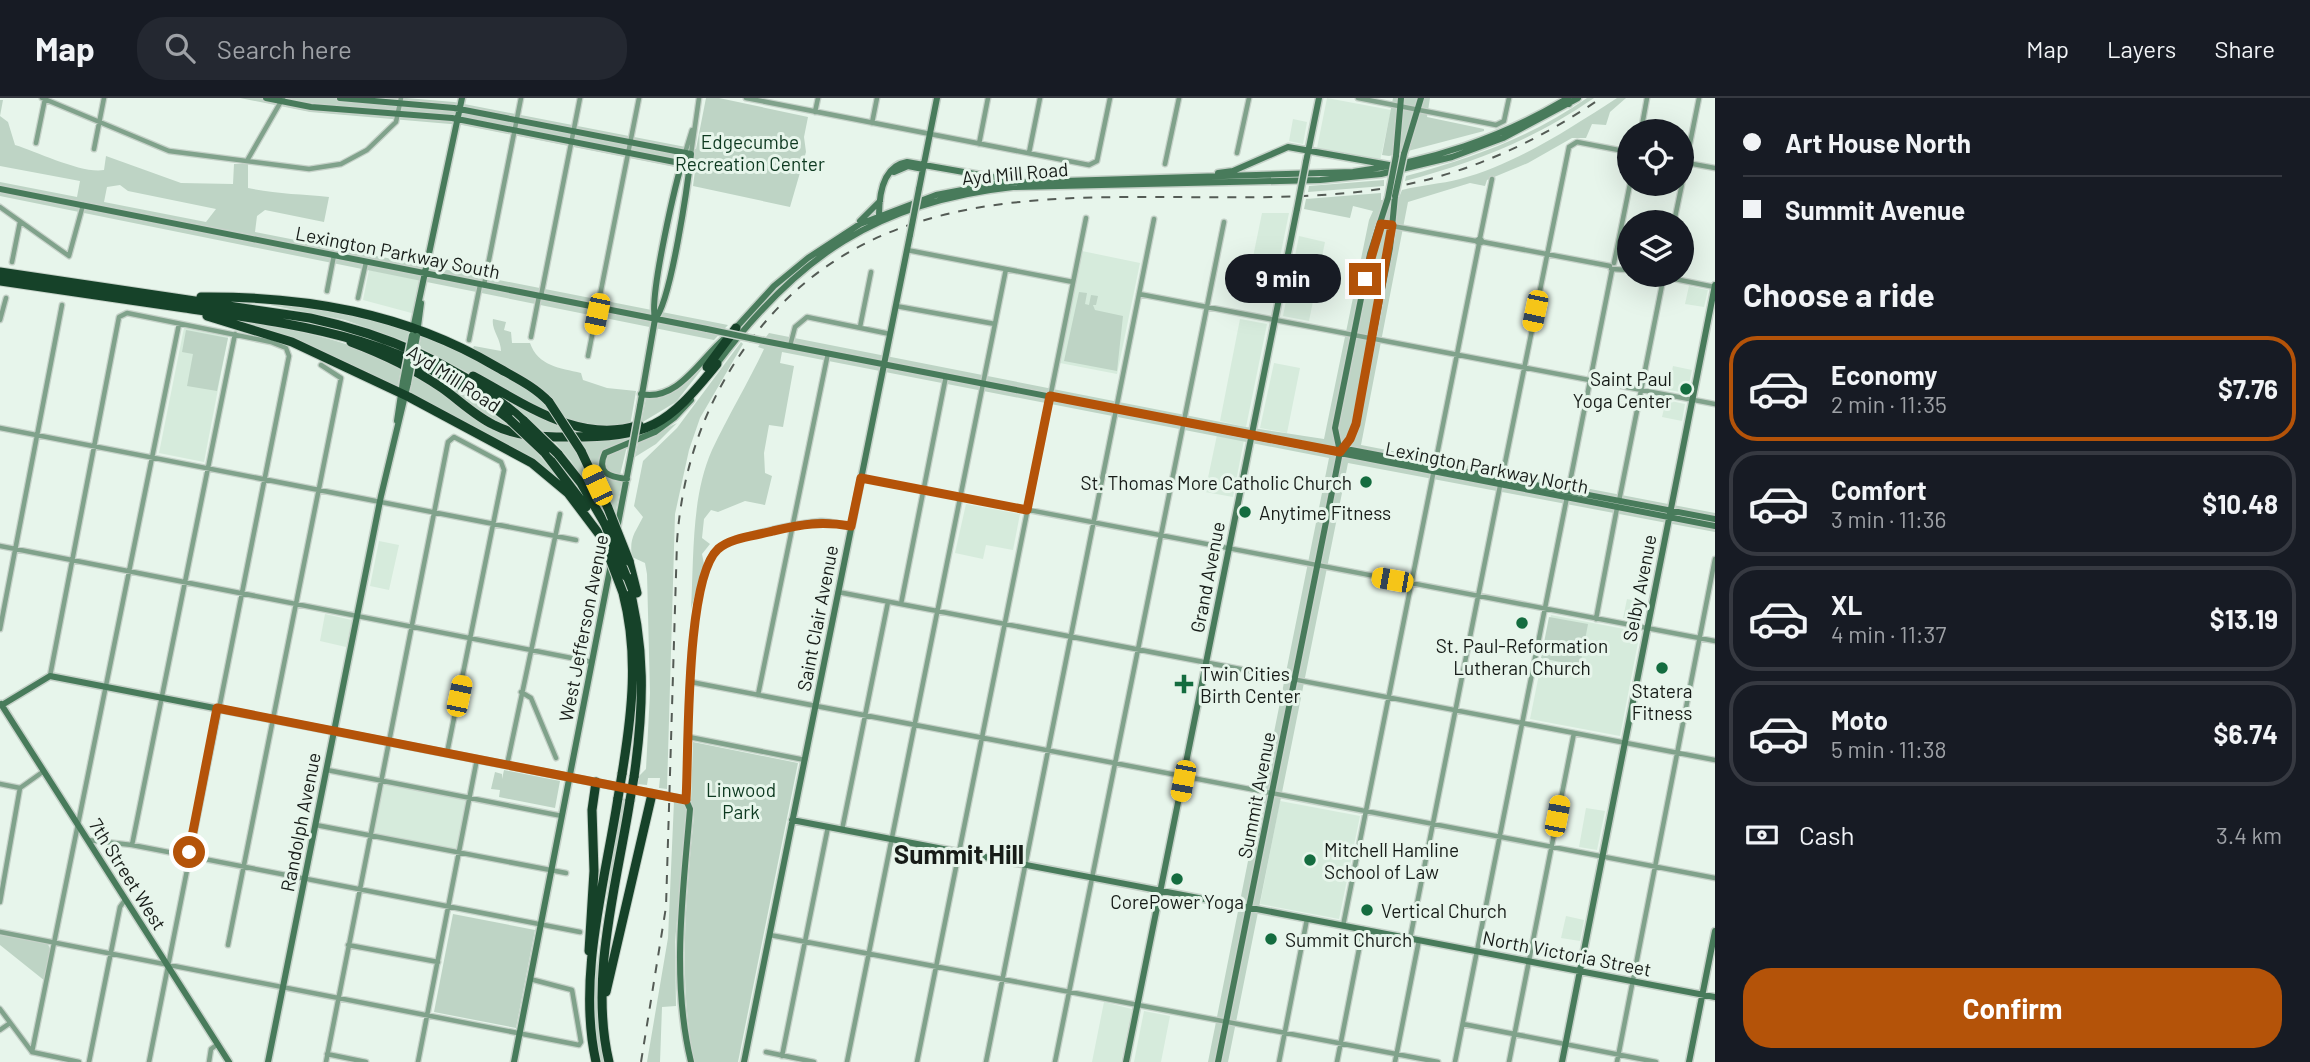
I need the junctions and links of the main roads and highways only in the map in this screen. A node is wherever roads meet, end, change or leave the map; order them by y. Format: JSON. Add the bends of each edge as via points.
{"nodes":[{"id":1,"x":0,"y":272,"type":"edge"},
{"id":2,"x":0,"y":281,"type":"edge"},
{"id":3,"x":171,"y":297,"type":"junction"},
{"id":4,"x":183,"y":308,"type":"junction"},
{"id":5,"x":303,"y":326,"type":"junction"},
{"id":6,"x":736,"y":328,"type":"road end"},
{"id":7,"x":372,"y":334,"type":"junction"},
{"id":8,"x":442,"y":338,"type":"junction"},
{"id":9,"x":470,"y":338,"type":"road end"},
{"id":10,"x":717,"y":364,"type":"road end"},
{"id":11,"x":602,"y":538,"type":"junction"},
{"id":12,"x":641,"y":643,"type":"junction"},
{"id":13,"x":596,"y":782,"type":"road end"},
{"id":14,"x":652,"y":793,"type":"road end"},
{"id":15,"x":589,"y":1018,"type":"junction"},
{"id":16,"x":603,"y":1036,"type":"junction"},
{"id":17,"x":597,"y":1062,"type":"edge"},
{"id":18,"x":608,"y":1062,"type":"edge"}],
"edges":[{"from":1,"to":3,"type":"highway"},
{"from":2,"to":4,"type":"highway"},
{"from":3,"to":7,"type":"highway","via":[[310,318]]},
{"from":3,"to":8,"type":"highway","via":[[331,306],[361,311]]},
{"from":4,"to":5,"type":"highway"},
{"from":4,"to":11,"type":"highway","via":[[276,335],[403,394],[541,469],[568,493]]},
{"from":5,"to":10,"type":"highway","name":"Ayd Mill Road","via":[[398,362],[500,428],[550,437],[616,437],[652,427],[682,406]]},
{"from":5,"to":11,"type":"highway","bridge":true,"via":[[357,338],[419,362],[467,389],[545,453],[574,488]]},
{"from":6,"to":7,"type":"highway","via":[[672,407],[642,424],[606,431],[568,425],[442,360]]},
{"from":7,"to":12,"type":"highway","bridge":true,"via":[[456,372],[524,421],[558,454],[605,524],[626,576]]},
{"from":8,"to":9,"type":"highway"},
{"from":8,"to":12,"type":"highway","bridge":true,"via":[[527,383],[549,402],[581,451],[629,561],[641,618]]},
{"from":11,"to":15,"type":"highway","bridge":true,"via":[[623,593],[634,676],[591,970]]},
{"from":12,"to":16,"type":"highway","bridge":true,"via":[[643,703],[602,981]]},
{"from":13,"to":15,"type":"highway","via":[[586,980]]},
{"from":14,"to":16,"type":"highway","via":[[609,976]]},
{"from":15,"to":17,"type":"highway"},
{"from":16,"to":18,"type":"highway"}]}
